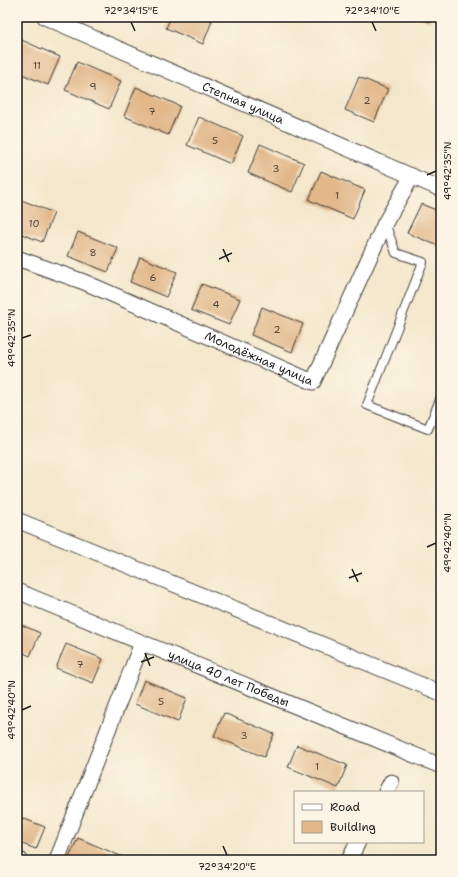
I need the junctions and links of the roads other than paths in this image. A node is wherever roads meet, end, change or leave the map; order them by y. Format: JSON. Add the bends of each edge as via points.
{"nodes":[{"id":1,"x":45,"y":17,"type":"edge"},
{"id":2,"x":412,"y":176,"type":"junction"},
{"id":3,"x":441,"y":189,"type":"edge"},
{"id":4,"x":385,"y":223,"type":"junction"},
{"id":5,"x":17,"y":258,"type":"edge"},
{"id":6,"x":441,"y":397,"type":"edge"},
{"id":7,"x":17,"y":520,"type":"edge"},
{"id":8,"x":17,"y":591,"type":"edge"},
{"id":9,"x":142,"y":643,"type":"junction"},
{"id":10,"x":441,"y":693,"type":"edge"},
{"id":11,"x":441,"y":766,"type":"edge"},
{"id":12,"x":358,"y":843,"type":"edge"},
{"id":13,"x":17,"y":859,"type":"edge"},
{"id":14,"x":20,"y":860,"type":"edge"},
{"id":15,"x":57,"y":860,"type":"edge"},
{"id":16,"x":349,"y":860,"type":"edge"}],
"edges":[{"from":1,"to":2,"type":"street","name":"Степная улица"},
{"from":2,"to":3,"type":"street","name":"Степная улица"},
{"from":2,"to":4,"type":"street","name":"Молодёжная улица"},
{"from":4,"to":5,"type":"street","name":"Молодёжная улица","via":[[313,382],[84,282]]},
{"from":4,"to":6,"type":"lane","via":[[396,253],[423,262],[367,405],[428,429]]},
{"from":7,"to":10,"type":"street"},
{"from":8,"to":9,"type":"street","name":"улица 40 лет Победы"},
{"from":9,"to":11,"type":"street","name":"улица 40 лет Победы"},
{"from":9,"to":15,"type":"street"},
{"from":12,"to":16,"type":"street"},
{"from":13,"to":14,"type":"street"}]}
